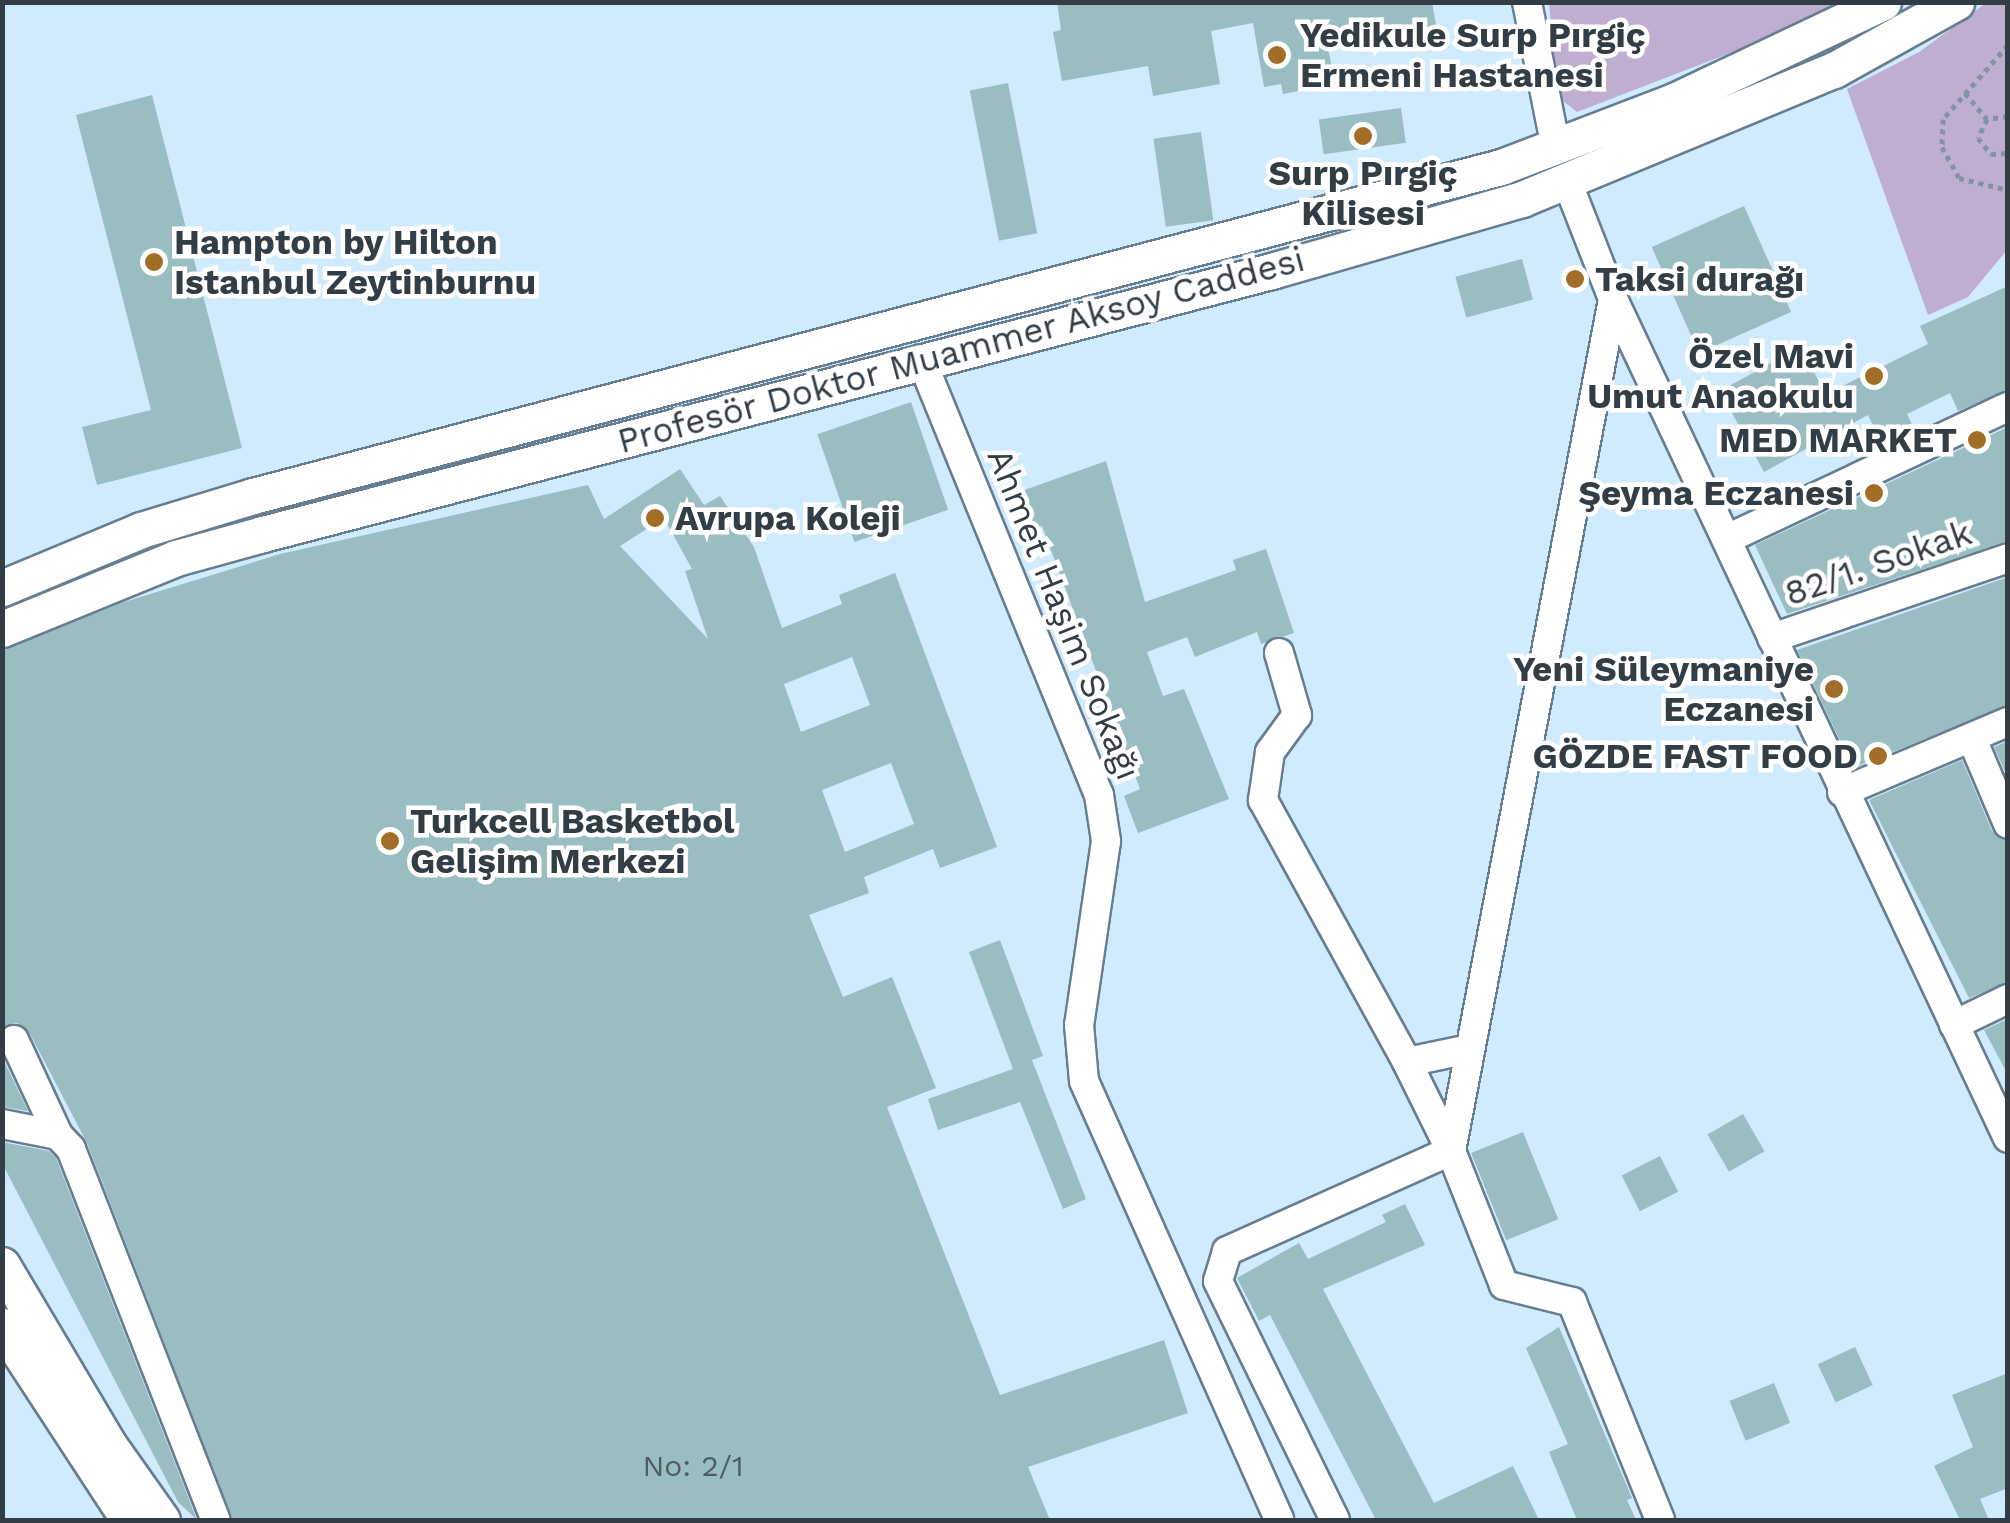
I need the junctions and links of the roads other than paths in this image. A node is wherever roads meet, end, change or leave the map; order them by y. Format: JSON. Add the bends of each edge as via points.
{"nodes":[{"id":1,"x":1527,"y":2,"type":"edge"},
{"id":2,"x":1883,"y":2,"type":"edge"},
{"id":3,"x":1956,"y":2,"type":"edge"},
{"id":4,"x":1556,"y":149,"type":"junction"},
{"id":5,"x":1568,"y":184,"type":"junction"},
{"id":6,"x":1613,"y":298,"type":"junction"},
{"id":7,"x":921,"y":358,"type":"junction"},
{"id":8,"x":2008,"y":407,"type":"edge"},
{"id":9,"x":1727,"y":539,"type":"junction"},
{"id":10,"x":2008,"y":558,"type":"edge"},
{"id":11,"x":2,"y":588,"type":"edge"},
{"id":12,"x":2,"y":629,"type":"edge"},
{"id":13,"x":1772,"y":638,"type":"junction"},
{"id":14,"x":1279,"y":653,"type":"dead end"},
{"id":15,"x":2008,"y":722,"type":"edge"},
{"id":16,"x":1972,"y":740,"type":"junction"},
{"id":17,"x":1842,"y":792,"type":"junction"},
{"id":18,"x":2008,"y":824,"type":"edge"},
{"id":19,"x":2008,"y":999,"type":"edge"},
{"id":20,"x":1954,"y":1025,"type":"junction"},
{"id":21,"x":14,"y":1040,"type":"dead end"},
{"id":22,"x":1470,"y":1049,"type":"junction"},
{"id":23,"x":1407,"y":1062,"type":"junction"},
{"id":24,"x":2,"y":1124,"type":"edge"},
{"id":25,"x":58,"y":1135,"type":"junction"},
{"id":26,"x":2008,"y":1138,"type":"edge"},
{"id":27,"x":1451,"y":1151,"type":"junction"},
{"id":28,"x":2,"y":1264,"type":"edge"},
{"id":29,"x":2,"y":1326,"type":"edge"},
{"id":30,"x":129,"y":1520,"type":"edge"},
{"id":31,"x":162,"y":1520,"type":"edge"},
{"id":32,"x":216,"y":1520,"type":"edge"},
{"id":33,"x":1279,"y":1520,"type":"edge"},
{"id":34,"x":1335,"y":1520,"type":"edge"},
{"id":35,"x":1660,"y":1520,"type":"edge"}],
"edges":[{"from":1,"to":4,"type":"street"},
{"from":2,"to":4,"type":"main road","name":"Profesör Doktor Muammer Aksoy Caddesi"},
{"from":3,"to":5,"type":"main road","name":"Profesör Doktor Muammer Aksoy Caddesi","via":[[1834,70]]},
{"from":4,"to":5,"type":"main road"},
{"from":4,"to":11,"type":"main road","name":"Profesör Doktor Muammer Aksoy Caddesi","via":[[253,496],[140,530]]},
{"from":5,"to":6,"type":"street"},
{"from":5,"to":7,"type":"main road","name":"Profesör Doktor Muammer Aksoy Caddesi","via":[[1271,271]]},
{"from":6,"to":9,"type":"street"},
{"from":6,"to":22,"type":"street"},
{"from":7,"to":12,"type":"main road","name":"Profesör Doktor Muammer Aksoy Caddesi","via":[[176,558]]},
{"from":7,"to":33,"type":"street","name":"Ahmet Haşim Sokağı","via":[[1098,795],[1106,841],[1079,1026],[1084,1081]]},
{"from":8,"to":9,"type":"street"},
{"from":9,"to":13,"type":"street"},
{"from":10,"to":13,"type":"street","name":"82/1. Sokak"},
{"from":13,"to":17,"type":"street"},
{"from":14,"to":23,"type":"street","via":[[1297,715],[1270,752],[1264,800]]},
{"from":15,"to":16,"type":"street"},
{"from":16,"to":17,"type":"street"},
{"from":16,"to":18,"type":"street"},
{"from":17,"to":20,"type":"street"},
{"from":19,"to":20,"type":"street"},
{"from":20,"to":26,"type":"street"},
{"from":21,"to":25,"type":"street"},
{"from":22,"to":23,"type":"street"},
{"from":22,"to":27,"type":"street"},
{"from":23,"to":27,"type":"street"},
{"from":24,"to":25,"type":"street"},
{"from":25,"to":32,"type":"street","via":[[71,1149]]},
{"from":27,"to":34,"type":"street","via":[[1227,1251],[1218,1281]]},
{"from":27,"to":35,"type":"street","via":[[1504,1285],[1572,1302]]},
{"from":28,"to":31,"type":"main road","via":[[109,1446]]},
{"from":29,"to":30,"type":"main road"}]}
